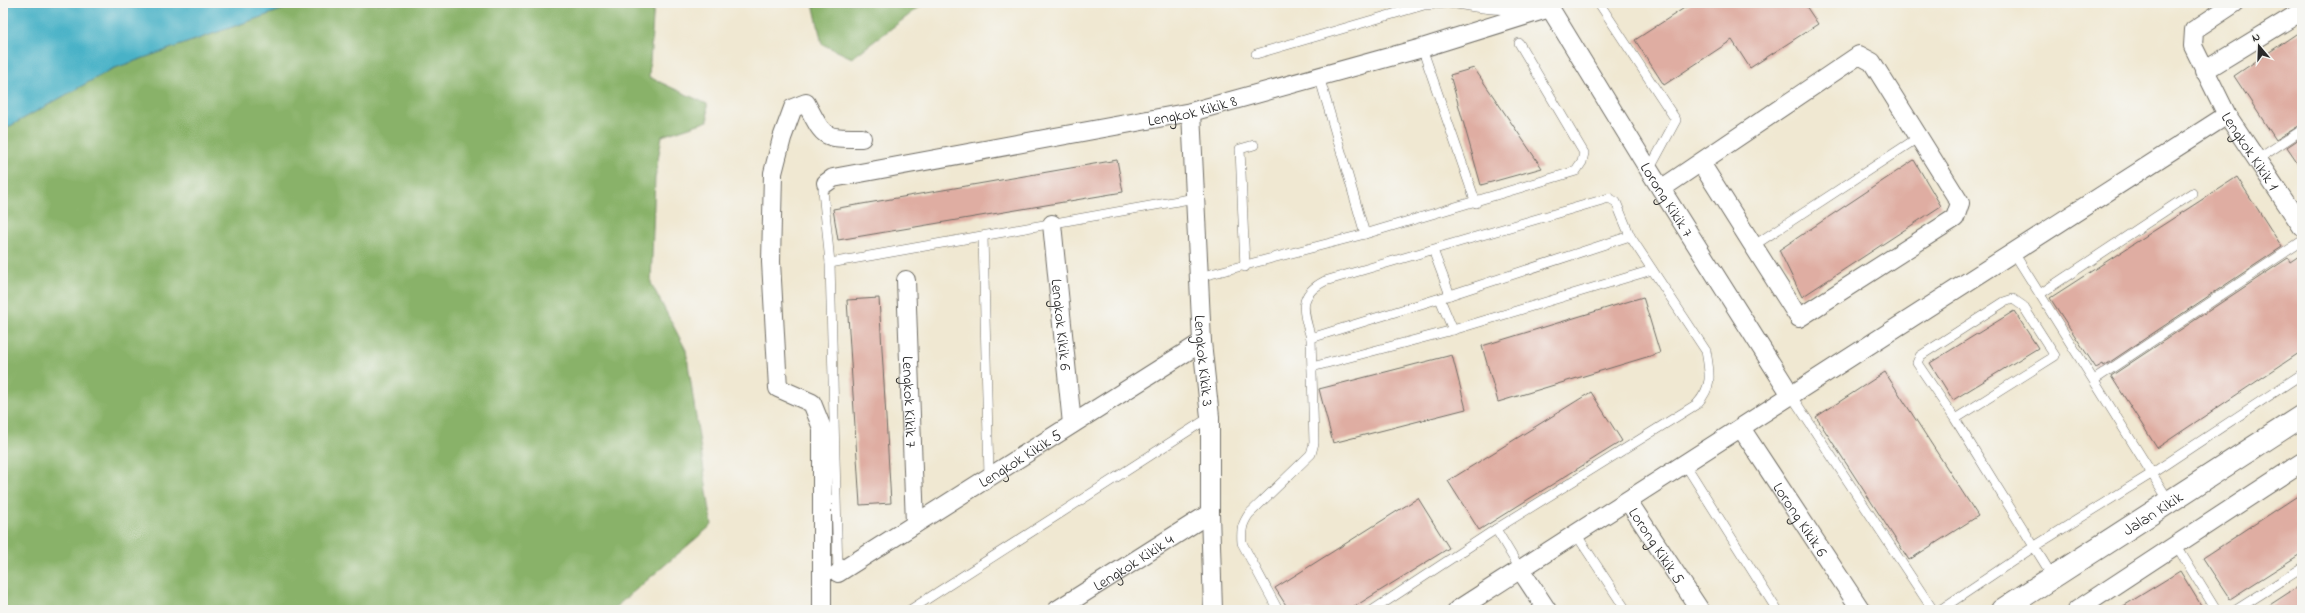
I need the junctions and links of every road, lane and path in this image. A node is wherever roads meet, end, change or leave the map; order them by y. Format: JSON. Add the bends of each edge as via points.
{"nodes":[{"id":1,"x":1448,"y":3,"type":"edge"},
{"id":2,"x":1599,"y":3,"type":"edge"},
{"id":3,"x":2234,"y":3,"type":"edge"},
{"id":4,"x":1544,"y":5,"type":"edge"},
{"id":5,"x":2302,"y":11,"type":"edge"},
{"id":6,"x":1519,"y":43,"type":"dead end"},
{"id":7,"x":1422,"y":48,"type":"junction"},
{"id":8,"x":1256,"y":54,"type":"dead end"},
{"id":9,"x":2204,"y":71,"type":"junction"},
{"id":10,"x":1319,"y":76,"type":"junction"},
{"id":11,"x":1191,"y":112,"type":"junction"},
{"id":12,"x":2228,"y":116,"type":"junction"},
{"id":13,"x":2302,"y":130,"type":"edge"},
{"id":14,"x":1919,"y":137,"type":"junction"},
{"id":15,"x":862,"y":138,"type":"dead end"},
{"id":16,"x":1254,"y":145,"type":"dead end"},
{"id":17,"x":2258,"y":159,"type":"junction"},
{"id":18,"x":1701,"y":163,"type":"junction"},
{"id":19,"x":1649,"y":170,"type":"junction"},
{"id":20,"x":826,"y":183,"type":"joint"},
{"id":21,"x":1661,"y":189,"type":"junction"},
{"id":22,"x":2192,"y":193,"type":"dead end"},
{"id":23,"x":1195,"y":198,"type":"junction"},
{"id":24,"x":1476,"y":203,"type":"junction"},
{"id":25,"x":1052,"y":224,"type":"junction"},
{"id":26,"x":2302,"y":227,"type":"edge"},
{"id":27,"x":1365,"y":234,"type":"junction"},
{"id":28,"x":983,"y":236,"type":"junction"},
{"id":29,"x":1630,"y":236,"type":"junction"},
{"id":30,"x":2302,"y":241,"type":"edge"},
{"id":31,"x":1753,"y":246,"type":"junction"},
{"id":32,"x":1433,"y":250,"type":"junction"},
{"id":33,"x":2014,"y":252,"type":"junction"},
{"id":34,"x":830,"y":263,"type":"junction"},
{"id":35,"x":1245,"y":267,"type":"junction"},
{"id":36,"x":1652,"y":270,"type":"junction"},
{"id":37,"x":1199,"y":277,"type":"junction"},
{"id":38,"x":906,"y":280,"type":"dead end"},
{"id":39,"x":2040,"y":294,"type":"junction"},
{"id":40,"x":1450,"y":296,"type":"junction"},
{"id":41,"x":1440,"y":299,"type":"junction"},
{"id":42,"x":1453,"y":330,"type":"junction"},
{"id":43,"x":1311,"y":338,"type":"junction"},
{"id":44,"x":1202,"y":342,"type":"junction"},
{"id":45,"x":1312,"y":367,"type":"junction"},
{"id":46,"x":2302,"y":374,"type":"edge"},
{"id":47,"x":2094,"y":380,"type":"junction"},
{"id":48,"x":1791,"y":395,"type":"junction"},
{"id":49,"x":2302,"y":416,"type":"edge"},
{"id":50,"x":1210,"y":417,"type":"junction"},
{"id":51,"x":1955,"y":419,"type":"junction"},
{"id":52,"x":1072,"y":424,"type":"junction"},
{"id":53,"x":1741,"y":428,"type":"junction"},
{"id":54,"x":2302,"y":462,"type":"edge"},
{"id":55,"x":1685,"y":464,"type":"junction"},
{"id":56,"x":2151,"y":474,"type":"junction"},
{"id":57,"x":989,"y":477,"type":"junction"},
{"id":58,"x":1628,"y":500,"type":"junction"},
{"id":59,"x":2168,"y":501,"type":"junction"},
{"id":60,"x":1210,"y":513,"type":"junction"},
{"id":61,"x":915,"y":524,"type":"junction"},
{"id":62,"x":1496,"y":529,"type":"junction"},
{"id":63,"x":1576,"y":534,"type":"junction"},
{"id":64,"x":2176,"y":545,"type":"junction"},
{"id":65,"x":2035,"y":546,"type":"junction"},
{"id":66,"x":2302,"y":568,"type":"edge"},
{"id":67,"x":1520,"y":569,"type":"junction"},
{"id":68,"x":838,"y":573,"type":"joint"},
{"id":69,"x":2053,"y":577,"type":"junction"},
{"id":70,"x":2016,"y":606,"type":"edge"},
{"id":71,"x":1467,"y":607,"type":"edge"},
{"id":72,"x":822,"y":610,"type":"edge"},
{"id":73,"x":910,"y":610,"type":"edge"},
{"id":74,"x":1057,"y":610,"type":"edge"},
{"id":75,"x":1213,"y":610,"type":"edge"},
{"id":76,"x":1278,"y":610,"type":"edge"},
{"id":77,"x":1373,"y":610,"type":"edge"},
{"id":78,"x":1547,"y":610,"type":"edge"},
{"id":79,"x":1626,"y":610,"type":"edge"},
{"id":80,"x":1700,"y":610,"type":"edge"},
{"id":81,"x":1777,"y":610,"type":"edge"},
{"id":82,"x":1861,"y":610,"type":"edge"},
{"id":83,"x":1934,"y":610,"type":"edge"},
{"id":84,"x":1940,"y":610,"type":"edge"},
{"id":85,"x":2077,"y":610,"type":"edge"},
{"id":86,"x":2216,"y":610,"type":"edge"},
{"id":87,"x":2236,"y":610,"type":"edge"}],
"edges":[{"from":1,"to":4,"type":"lane","via":[[1507,10]]},
{"from":1,"to":8,"type":"lane","via":[[1424,5]]},
{"from":2,"to":19,"type":"lane","via":[[1676,120]]},
{"from":3,"to":9,"type":"street","name":"Lengkok Kikik 1","via":[[2194,30],[2193,46]]},
{"from":4,"to":7,"type":"street","name":"Lengkok Kikik 8"},
{"from":4,"to":19,"type":"street","name":"Lorong Kikik 7"},
{"from":5,"to":9,"type":"street"},
{"from":6,"to":24,"type":"lane","via":[[1584,153],[1582,162],[1576,171]]},
{"from":7,"to":10,"type":"street","name":"Lengkok Kikik 8"},
{"from":7,"to":24,"type":"lane"},
{"from":9,"to":12,"type":"street","name":"Lengkok Kikik 1"},
{"from":10,"to":11,"type":"street","name":"Lengkok Kikik 8"},
{"from":10,"to":27,"type":"lane"},
{"from":11,"to":20,"type":"street","name":"Lengkok Kikik 8","via":[[834,178]]},
{"from":11,"to":23,"type":"street","name":"Lengkok Kikik 3"},
{"from":12,"to":17,"type":"street","name":"Lengkok Kikik 1"},
{"from":12,"to":33,"type":"street"},
{"from":13,"to":17,"type":"lane"},
{"from":14,"to":18,"type":"street","via":[[1872,62],[1859,55]]},
{"from":14,"to":31,"type":"lane"},
{"from":14,"to":31,"type":"street","via":[[1960,203],[1955,218],[1798,318]]},
{"from":15,"to":72,"type":"street","via":[[832,138],[820,130],[806,103],[793,108],[773,172],[771,262],[778,388],[812,403],[822,428]]},
{"from":16,"to":35,"type":"lane","via":[[1240,149]]},
{"from":17,"to":26,"type":"street","name":"Lengkok Kikik 1"},
{"from":18,"to":21,"type":"street"},
{"from":18,"to":31,"type":"street"},
{"from":19,"to":21,"type":"street","name":"Lorong Kikik 7"},
{"from":20,"to":34,"type":"lane","via":[[823,190]]},
{"from":21,"to":48,"type":"street","name":"Lorong Kikik 7"},
{"from":22,"to":39,"type":"lane"},
{"from":23,"to":25,"type":"lane"},
{"from":23,"to":37,"type":"street","name":"Lengkok Kikik 3"},
{"from":24,"to":27,"type":"lane"},
{"from":25,"to":28,"type":"lane"},
{"from":25,"to":52,"type":"street","name":"Lengkok Kikik 6"},
{"from":27,"to":35,"type":"lane"},
{"from":28,"to":34,"type":"lane"},
{"from":28,"to":57,"type":"lane"},
{"from":29,"to":32,"type":"lane","via":[[1616,202],[1609,198]]},
{"from":29,"to":36,"type":"lane"},
{"from":29,"to":40,"type":"lane"},
{"from":30,"to":47,"type":"lane"},
{"from":32,"to":40,"type":"lane"},
{"from":32,"to":43,"type":"lane","via":[[1313,287],[1307,293],[1304,302]]},
{"from":33,"to":39,"type":"lane"},
{"from":33,"to":48,"type":"street"},
{"from":34,"to":68,"type":"lane"},
{"from":35,"to":37,"type":"lane"},
{"from":36,"to":42,"type":"lane"},
{"from":36,"to":62,"type":"lane","via":[[1706,351],[1710,372],[1705,395],[1697,404]]},
{"from":37,"to":44,"type":"street","name":"Lengkok Kikik 3"},
{"from":38,"to":61,"type":"street","name":"Lengkok Kikik 7"},
{"from":39,"to":47,"type":"lane"},
{"from":40,"to":41,"type":"lane"},
{"from":41,"to":42,"type":"lane"},
{"from":41,"to":43,"type":"lane"},
{"from":42,"to":45,"type":"lane"},
{"from":43,"to":45,"type":"lane"},
{"from":44,"to":50,"type":"street","name":"Lengkok Kikik 3"},
{"from":44,"to":52,"type":"street","name":"Lengkok Kikik 5"},
{"from":45,"to":76,"type":"lane","via":[[1314,443],[1311,454],[1242,524],[1242,543]]},
{"from":46,"to":56,"type":"lane"},
{"from":47,"to":56,"type":"lane"},
{"from":48,"to":53,"type":"street"},
{"from":48,"to":83,"type":"lane"},
{"from":49,"to":59,"type":"street","name":"Jalan Kikik"},
{"from":50,"to":60,"type":"street","name":"Lengkok Kikik 3"},
{"from":50,"to":73,"type":"lane"},
{"from":51,"to":51,"type":"lane","via":[[1917,363],[1920,356],[2004,302],[2013,299],[2023,306],[2055,356]]},
{"from":51,"to":65,"type":"lane"},
{"from":52,"to":57,"type":"street","name":"Lengkok Kikik 5"},
{"from":53,"to":55,"type":"street"},
{"from":53,"to":82,"type":"street","name":"Lorong Kikik 6"},
{"from":54,"to":64,"type":"street"},
{"from":55,"to":58,"type":"street"},
{"from":55,"to":81,"type":"lane"},
{"from":56,"to":59,"type":"lane"},
{"from":56,"to":65,"type":"lane"},
{"from":57,"to":61,"type":"street","name":"Lengkok Kikik 5"},
{"from":58,"to":63,"type":"street"},
{"from":58,"to":80,"type":"street","name":"Lorong Kikik 5"},
{"from":59,"to":69,"type":"street","name":"Jalan Kikik"},
{"from":60,"to":74,"type":"street","name":"Lengkok Kikik 4"},
{"from":60,"to":75,"type":"street","name":"Lengkok Kikik 3"},
{"from":61,"to":68,"type":"street","name":"Lengkok Kikik 5"},
{"from":62,"to":67,"type":"lane"},
{"from":62,"to":77,"type":"lane"},
{"from":63,"to":67,"type":"street"},
{"from":63,"to":79,"type":"lane"},
{"from":64,"to":85,"type":"street"},
{"from":64,"to":86,"type":"lane"},
{"from":65,"to":69,"type":"lane"},
{"from":65,"to":84,"type":"lane"},
{"from":66,"to":87,"type":"lane"},
{"from":67,"to":71,"type":"street"},
{"from":67,"to":78,"type":"street"},
{"from":69,"to":70,"type":"street","name":"Jalan Kikik"}]}
